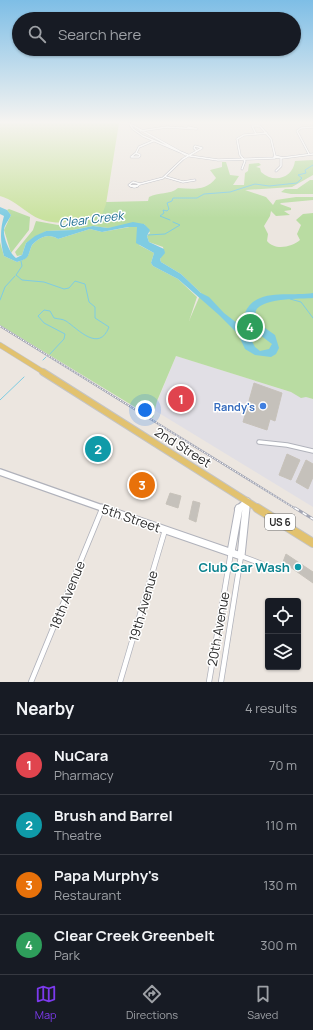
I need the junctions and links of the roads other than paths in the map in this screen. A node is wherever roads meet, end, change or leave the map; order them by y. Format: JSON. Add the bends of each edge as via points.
{"nodes":[{"id":1,"x":240,"y":155,"type":"edge"},
{"id":2,"x":301,"y":155,"type":"edge"},
{"id":3,"x":187,"y":156,"type":"joint"},
{"id":4,"x":275,"y":156,"type":"junction"},
{"id":5,"x":281,"y":157,"type":"junction"},
{"id":6,"x":243,"y":158,"type":"junction"},
{"id":7,"x":282,"y":162,"type":"junction"},
{"id":8,"x":242,"y":169,"type":"dead end"},
{"id":9,"x":276,"y":171,"type":"dead end"},
{"id":10,"x":166,"y":177,"type":"junction"},
{"id":11,"x":195,"y":180,"type":"dead end"},
{"id":12,"x":140,"y":184,"type":"junction"},
{"id":13,"x":0,"y":345,"type":"edge"},
{"id":14,"x":259,"y":442,"type":"dead end"},
{"id":15,"x":313,"y":451,"type":"edge"},
{"id":16,"x":0,"y":472,"type":"edge"},
{"id":17,"x":247,"y":501,"type":"junction"},
{"id":18,"x":102,"y":509,"type":"junction"},
{"id":19,"x":164,"y":530,"type":"junction"},
{"id":20,"x":313,"y":543,"type":"edge"},
{"id":21,"x":231,"y":552,"type":"junction"},
{"id":22,"x":241,"y":556,"type":"junction"},
{"id":23,"x":262,"y":564,"type":"dead end"},
{"id":24,"x":32,"y":682,"type":"edge"},
{"id":25,"x":120,"y":682,"type":"edge"},
{"id":26,"x":209,"y":682,"type":"edge"},
{"id":27,"x":221,"y":682,"type":"edge"}],
"edges":[{"from":1,"to":6,"type":"street"},
{"from":2,"to":5,"type":"street"},
{"from":3,"to":6,"type":"street","via":[[208,160]]},
{"from":3,"to":10,"type":"street"},
{"from":4,"to":5,"type":"street"},
{"from":4,"to":5,"type":"street"},
{"from":4,"to":6,"type":"street"},
{"from":4,"to":7,"type":"street"},
{"from":5,"to":7,"type":"street"},
{"from":6,"to":8,"type":"street","via":[[245,163]]},
{"from":7,"to":9,"type":"street"},
{"from":10,"to":11,"type":"street","via":[[180,182]]},
{"from":10,"to":12,"type":"street"},
{"from":12,"to":12,"type":"street","via":[[136,187],[129,185],[133,182]]},
{"from":13,"to":17,"type":"main road","name":"2nd Street","number":"US 6"},
{"from":14,"to":15,"type":"street"},
{"from":16,"to":18,"type":"street","name":"5th Street"},
{"from":17,"to":20,"type":"main road","name":"2nd Street","number":"US 6"},
{"from":17,"to":21,"type":"street","name":"20th Avenue","via":[[237,510]]},
{"from":17,"to":22,"type":"street","name":"20th Avenue"},
{"from":18,"to":19,"type":"street","name":"5th Street"},
{"from":18,"to":24,"type":"street","name":"18th Avenue"},
{"from":19,"to":21,"type":"street","name":"5th Street"},
{"from":19,"to":25,"type":"street","name":"19th Avenue"},
{"from":21,"to":22,"type":"street","name":"5th Street"},
{"from":21,"to":26,"type":"street","name":"20th Avenue"},
{"from":22,"to":23,"type":"street","name":"5th Street"},
{"from":22,"to":27,"type":"street","name":"20th Avenue"}]}
